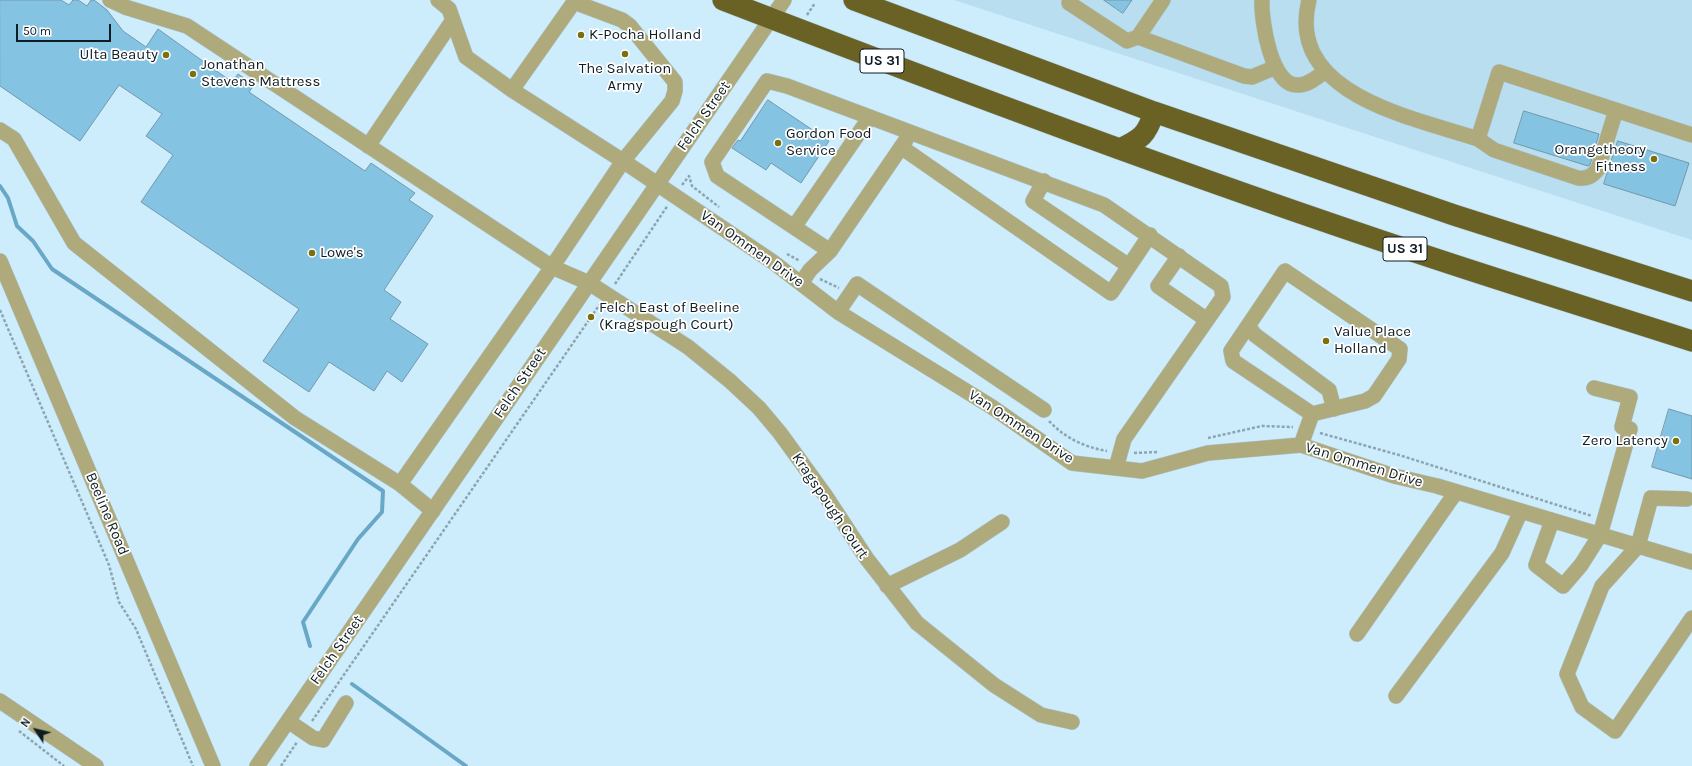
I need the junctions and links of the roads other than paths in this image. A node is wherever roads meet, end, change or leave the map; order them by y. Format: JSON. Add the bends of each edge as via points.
{"nodes":[{"id":1,"x":110,"y":0,"type":"edge"},
{"id":2,"x":438,"y":0,"type":"edge"},
{"id":3,"x":722,"y":0,"type":"edge"},
{"id":4,"x":784,"y":0,"type":"edge"},
{"id":5,"x":854,"y":0,"type":"edge"},
{"id":6,"x":1163,"y":0,"type":"edge"},
{"id":7,"x":1262,"y":0,"type":"edge"},
{"id":8,"x":1309,"y":0,"type":"edge"},
{"id":9,"x":1069,"y":3,"type":"dead end"},
{"id":10,"x":771,"y":19,"type":"junction"},
{"id":11,"x":453,"y":20,"type":"junction"},
{"id":12,"x":1138,"y":37,"type":"junction"},
{"id":13,"x":1276,"y":67,"type":"junction"},
{"id":14,"x":1326,"y":71,"type":"junction"},
{"id":15,"x":512,"y":90,"type":"junction"},
{"id":16,"x":1616,"y":110,"type":"junction"},
{"id":17,"x":1154,"y":112,"type":"junction"},
{"id":18,"x":870,"y":117,"type":"junction"},
{"id":19,"x":0,"y":130,"type":"edge"},
{"id":20,"x":911,"y":132,"type":"junction"},
{"id":21,"x":1692,"y":135,"type":"edge"},
{"id":22,"x":1478,"y":139,"type":"junction"},
{"id":23,"x":368,"y":146,"type":"junction"},
{"id":24,"x":901,"y":147,"type":"junction"},
{"id":25,"x":1120,"y":149,"type":"junction"},
{"id":26,"x":623,"y":161,"type":"junction"},
{"id":27,"x":1044,"y":181,"type":"junction"},
{"id":28,"x":657,"y":184,"type":"junction"},
{"id":29,"x":794,"y":228,"type":"junction"},
{"id":30,"x":1150,"y":235,"type":"junction"},
{"id":31,"x":830,"y":251,"type":"junction"},
{"id":32,"x":1179,"y":256,"type":"junction"},
{"id":33,"x":0,"y":262,"type":"edge"},
{"id":34,"x":1129,"y":266,"type":"junction"},
{"id":35,"x":552,"y":267,"type":"junction"},
{"id":36,"x":802,"y":282,"type":"junction"},
{"id":37,"x":589,"y":283,"type":"junction"},
{"id":38,"x":1692,"y":291,"type":"edge"},
{"id":39,"x":838,"y":312,"type":"junction"},
{"id":40,"x":1207,"y":320,"type":"junction"},
{"id":41,"x":1248,"y":326,"type":"junction"},
{"id":42,"x":1692,"y":341,"type":"edge"},
{"id":43,"x":1594,"y":388,"type":"dead end"},
{"id":44,"x":1334,"y":409,"type":"junction"},
{"id":45,"x":1312,"y":414,"type":"junction"},
{"id":46,"x":1046,"y":415,"type":"road end"},
{"id":47,"x":1301,"y":445,"type":"junction"},
{"id":48,"x":1116,"y":468,"type":"junction"},
{"id":49,"x":400,"y":484,"type":"junction"},
{"id":50,"x":1456,"y":492,"type":"junction"},
{"id":51,"x":1688,"y":499,"type":"dead end"},
{"id":52,"x":433,"y":511,"type":"junction"},
{"id":53,"x":1522,"y":512,"type":"junction"},
{"id":54,"x":1552,"y":520,"type":"junction"},
{"id":55,"x":1002,"y":522,"type":"dead end"},
{"id":56,"x":1600,"y":535,"type":"junction"},
{"id":57,"x":1638,"y":546,"type":"junction"},
{"id":58,"x":1692,"y":562,"type":"edge"},
{"id":59,"x":887,"y":586,"type":"junction"},
{"id":60,"x":1692,"y":618,"type":"edge"},
{"id":61,"x":1358,"y":634,"type":"dead end"},
{"id":62,"x":1396,"y":696,"type":"dead end"},
{"id":63,"x":0,"y":701,"type":"edge"},
{"id":64,"x":346,"y":703,"type":"dead end"},
{"id":65,"x":288,"y":721,"type":"junction"},
{"id":66,"x":1072,"y":722,"type":"dead end"},
{"id":67,"x":96,"y":766,"type":"edge"},
{"id":68,"x":213,"y":766,"type":"edge"},
{"id":69,"x":257,"y":766,"type":"edge"}],
"edges":[{"from":1,"to":23,"type":"street","name":"Kragspough Court","via":[[187,26]]},
{"from":2,"to":11,"type":"street","name":"Van Ommen Drive","via":[[449,9]]},
{"from":3,"to":10,"type":"highway","number":"US 31"},
{"from":4,"to":10,"type":"street","name":"Felch Street"},
{"from":5,"to":17,"type":"highway"},
{"from":6,"to":12,"type":"street"},
{"from":7,"to":13,"type":"street","via":[[1266,36]]},
{"from":8,"to":14,"type":"street","via":[[1306,23],[1308,37]]},
{"from":9,"to":12,"type":"street","via":[[1122,39],[1127,41]]},
{"from":10,"to":25,"type":"highway","number":"US 31"},
{"from":10,"to":28,"type":"street","name":"Felch Street"},
{"from":11,"to":15,"type":"street","name":"Van Ommen Drive","via":[[466,57]]},
{"from":11,"to":23,"type":"street"},
{"from":12,"to":13,"type":"street","via":[[1244,76],[1252,77]]},
{"from":13,"to":14,"type":"street","via":[[1285,81],[1292,85],[1307,83]]},
{"from":14,"to":22,"type":"street","via":[[1341,85],[1366,101]]},
{"from":15,"to":26,"type":"street","name":"Van Ommen Drive"},
{"from":15,"to":26,"type":"street","via":[[574,2],[622,20],[630,26],[675,82],[672,101]]},
{"from":16,"to":21,"type":"street"},
{"from":16,"to":22,"type":"street","via":[[1499,72]]},
{"from":16,"to":22,"type":"street","via":[[1598,169],[1586,179],[1494,150]]},
{"from":17,"to":25,"type":"highway","via":[[1150,126],[1144,134],[1137,141]]},
{"from":17,"to":38,"type":"highway","via":[[1446,212]]},
{"from":18,"to":20,"type":"street"},
{"from":18,"to":29,"type":"street"},
{"from":18,"to":29,"type":"street","via":[[767,81],[712,162],[717,176]]},
{"from":19,"to":49,"type":"street","via":[[14,139],[74,243],[295,418]]},
{"from":20,"to":24,"type":"street"},
{"from":20,"to":27,"type":"street"},
{"from":23,"to":35,"type":"street","name":"Kragspough Court"},
{"from":24,"to":31,"type":"street"},
{"from":24,"to":34,"type":"street","via":[[1111,293]]},
{"from":25,"to":42,"type":"highway","number":"US 31","via":[[1419,254]]},
{"from":26,"to":28,"type":"street","name":"Van Ommen Drive"},
{"from":26,"to":35,"type":"street"},
{"from":27,"to":30,"type":"street","via":[[1104,205]]},
{"from":27,"to":34,"type":"street","via":[[1033,201]]},
{"from":28,"to":36,"type":"street","name":"Van Ommen Drive"},
{"from":28,"to":37,"type":"street","name":"Felch Street"},
{"from":29,"to":31,"type":"street"},
{"from":30,"to":32,"type":"street"},
{"from":30,"to":34,"type":"street"},
{"from":31,"to":36,"type":"street","via":[[810,270]]},
{"from":32,"to":40,"type":"street","via":[[1221,286],[1223,297]]},
{"from":32,"to":40,"type":"street","via":[[1158,286]]},
{"from":33,"to":68,"type":"street","name":"Beeline Road"},
{"from":35,"to":37,"type":"street","name":"Kragspough Court"},
{"from":35,"to":49,"type":"street"},
{"from":36,"to":39,"type":"street","name":"Van Ommen Drive"},
{"from":37,"to":52,"type":"street","name":"Felch Street"},
{"from":37,"to":59,"type":"street","name":"Kragspough Court","via":[[688,347],[758,408],[784,439]]},
{"from":39,"to":46,"type":"street","via":[[857,284]]},
{"from":39,"to":48,"type":"street","name":"Van Ommen Drive","via":[[992,407],[1072,463]]},
{"from":40,"to":48,"type":"street","via":[[1124,439]]},
{"from":41,"to":44,"type":"street","via":[[1255,335],[1329,390]]},
{"from":41,"to":44,"type":"street","via":[[1285,271],[1400,349],[1399,359],[1374,396],[1365,402]]},
{"from":41,"to":45,"type":"street","via":[[1231,351],[1233,361]]},
{"from":43,"to":56,"type":"street","via":[[1630,397],[1622,427],[1630,429]]},
{"from":44,"to":45,"type":"street"},
{"from":45,"to":47,"type":"street"},
{"from":47,"to":48,"type":"street","name":"Van Ommen Drive","via":[[1208,453],[1142,471]]},
{"from":47,"to":50,"type":"street","name":"Van Ommen Drive","via":[[1394,476]]},
{"from":49,"to":52,"type":"street"},
{"from":50,"to":53,"type":"street","name":"Van Ommen Drive"},
{"from":50,"to":61,"type":"street"},
{"from":51,"to":57,"type":"street","via":[[1651,498]]},
{"from":52,"to":65,"type":"street","name":"Felch Street"},
{"from":53,"to":54,"type":"street","name":"Van Ommen Drive"},
{"from":53,"to":62,"type":"street","via":[[1502,553]]},
{"from":54,"to":56,"type":"street","name":"Van Ommen Drive"},
{"from":54,"to":56,"type":"street","via":[[1536,565],[1563,586]]},
{"from":55,"to":59,"type":"street","via":[[960,550]]},
{"from":56,"to":57,"type":"street","name":"Van Ommen Drive"},
{"from":57,"to":58,"type":"street","name":"Van Ommen Drive"},
{"from":57,"to":60,"type":"street","via":[[1602,586],[1568,674],[1582,707],[1615,731]]},
{"from":59,"to":66,"type":"street","name":"Kragspough Court","via":[[917,623],[994,685],[1041,715]]},
{"from":63,"to":67,"type":"street"},
{"from":64,"to":65,"type":"street","via":[[323,740],[313,738]]},
{"from":65,"to":69,"type":"street","name":"Felch Street"}]}
